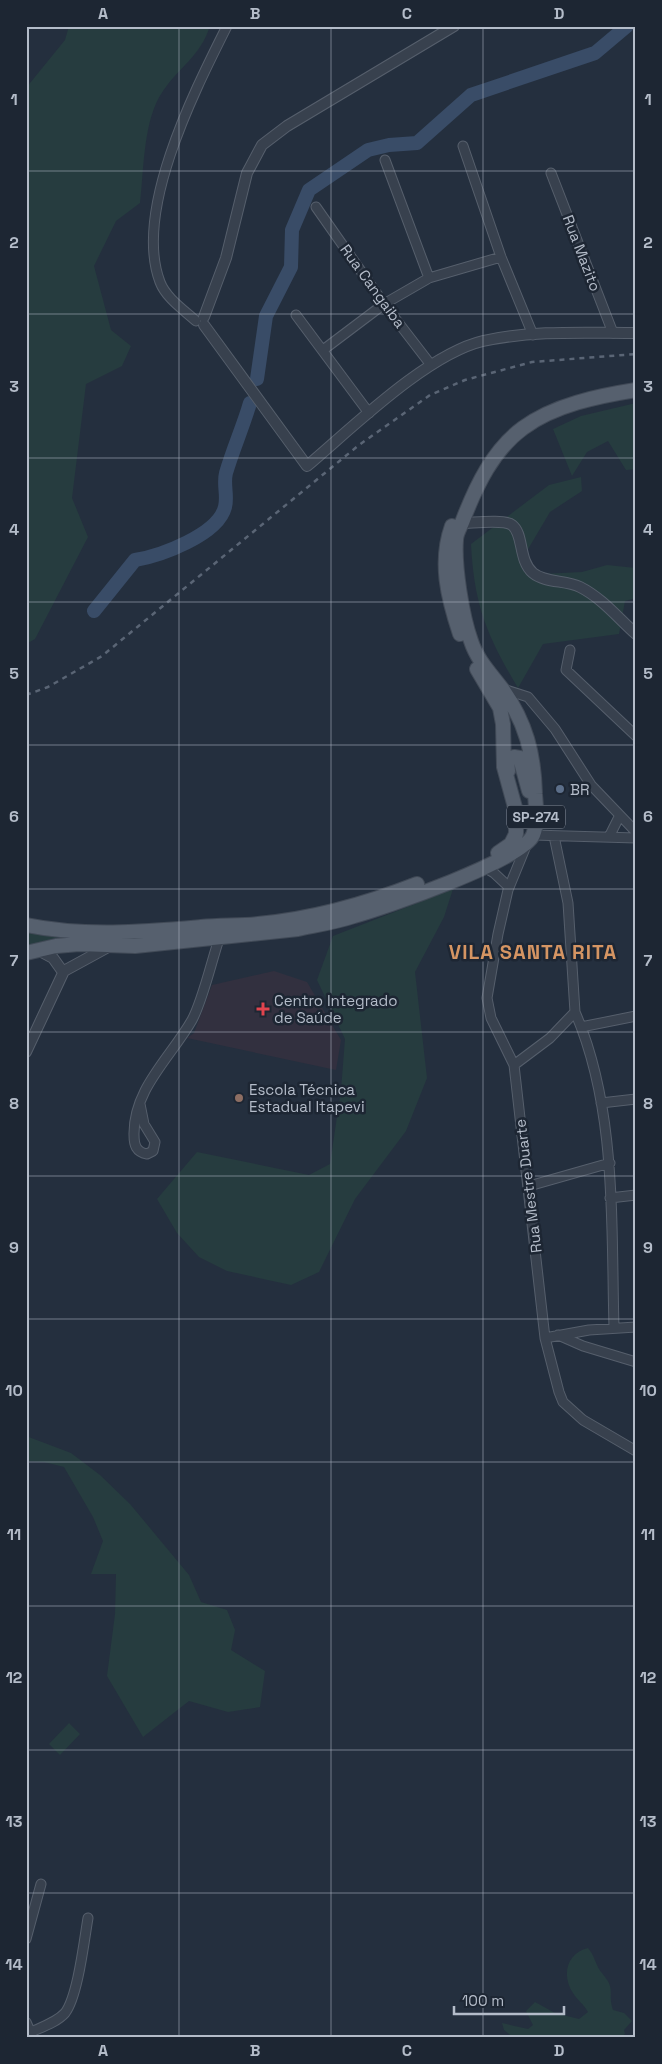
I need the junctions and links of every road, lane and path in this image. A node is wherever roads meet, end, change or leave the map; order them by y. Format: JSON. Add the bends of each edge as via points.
{"nodes":[{"id":1,"x":227,"y":26,"type":"edge"},
{"id":2,"x":454,"y":26,"type":"edge"},
{"id":3,"x":463,"y":146,"type":"dead end"},
{"id":4,"x":385,"y":160,"type":"dead end"},
{"id":5,"x":551,"y":173,"type":"dead end"},
{"id":6,"x":316,"y":206,"type":"dead end"},
{"id":7,"x":501,"y":257,"type":"junction"},
{"id":8,"x":429,"y":278,"type":"junction"},
{"id":9,"x":384,"y":304,"type":"junction"},
{"id":10,"x":296,"y":315,"type":"dead end"},
{"id":11,"x":201,"y":321,"type":"junction"},
{"id":12,"x":613,"y":333,"type":"junction"},
{"id":13,"x":636,"y":333,"type":"edge"},
{"id":14,"x":533,"y":335,"type":"junction"},
{"id":15,"x":323,"y":350,"type":"junction"},
{"id":16,"x":431,"y":365,"type":"junction"},
{"id":17,"x":636,"y":384,"type":"edge"},
{"id":18,"x":636,"y":390,"type":"edge"},
{"id":19,"x":369,"y":413,"type":"junction"},
{"id":20,"x":462,"y":523,"type":"junction"},
{"id":21,"x":636,"y":634,"type":"edge"},
{"id":22,"x":570,"y":650,"type":"dead end"},
{"id":23,"x":502,"y":688,"type":"junction"},
{"id":24,"x":636,"y":736,"type":"edge"},
{"id":25,"x":510,"y":793,"type":"junction"},
{"id":26,"x":536,"y":805,"type":"junction"},
{"id":27,"x":619,"y":817,"type":"junction"},
{"id":28,"x":636,"y":832,"type":"edge"},
{"id":29,"x":554,"y":836,"type":"junction"},
{"id":30,"x":610,"y":837,"type":"junction"},
{"id":31,"x":636,"y":838,"type":"edge"},
{"id":32,"x":530,"y":839,"type":"junction"},
{"id":33,"x":484,"y":867,"type":"junction"},
{"id":34,"x":509,"y":887,"type":"junction"},
{"id":35,"x":26,"y":925,"type":"edge"},
{"id":36,"x":220,"y":936,"type":"junction"},
{"id":37,"x":108,"y":947,"type":"junction"},
{"id":38,"x":32,"y":952,"type":"edge"},
{"id":39,"x":64,"y":972,"type":"junction"},
{"id":40,"x":575,"y":1012,"type":"junction"},
{"id":41,"x":636,"y":1016,"type":"edge"},
{"id":42,"x":581,"y":1027,"type":"junction"},
{"id":43,"x":26,"y":1052,"type":"edge"},
{"id":44,"x":514,"y":1065,"type":"junction"},
{"id":45,"x":636,"y":1099,"type":"edge"},
{"id":46,"x":601,"y":1103,"type":"junction"},
{"id":47,"x":140,"y":1104,"type":"junction"},
{"id":48,"x":610,"y":1163,"type":"junction"},
{"id":49,"x":529,"y":1186,"type":"junction"},
{"id":50,"x":636,"y":1195,"type":"edge"},
{"id":51,"x":610,"y":1198,"type":"junction"},
{"id":52,"x":614,"y":1327,"type":"junction"},
{"id":53,"x":636,"y":1327,"type":"edge"},
{"id":54,"x":558,"y":1335,"type":"junction"},
{"id":55,"x":545,"y":1338,"type":"junction"},
{"id":56,"x":636,"y":1362,"type":"edge"},
{"id":57,"x":636,"y":1451,"type":"edge"},
{"id":58,"x":41,"y":1884,"type":"dead end"},
{"id":59,"x":88,"y":1918,"type":"dead end"},
{"id":60,"x":26,"y":1939,"type":"edge"},
{"id":61,"x":26,"y":2022,"type":"edge"},
{"id":62,"x":32,"y":2035,"type":"edge"}],
"edges":[{"from":1,"to":11,"type":"street","via":[[165,169],[153,234],[160,282],[165,291]]},
{"from":2,"to":11,"type":"street","via":[[287,126],[262,145],[248,173],[226,258]]},
{"from":3,"to":7,"type":"street"},
{"from":4,"to":8,"type":"street"},
{"from":5,"to":12,"type":"street","name":"Rua Mazito"},
{"from":6,"to":9,"type":"street","name":"Rua Cangaiba"},
{"from":7,"to":8,"type":"street"},
{"from":7,"to":14,"type":"street"},
{"from":8,"to":9,"type":"street"},
{"from":9,"to":15,"type":"street"},
{"from":9,"to":16,"type":"street","name":"Rua Cangaiba"},
{"from":10,"to":15,"type":"street"},
{"from":11,"to":19,"type":"street","via":[[307,466]]},
{"from":12,"to":13,"type":"street"},
{"from":12,"to":14,"type":"street"},
{"from":14,"to":16,"type":"street","via":[[482,341]]},
{"from":15,"to":19,"type":"street"},
{"from":16,"to":19,"type":"street"},
{"from":17,"to":25,"type":"main road","number":"SP-274","via":[[550,404],[522,421],[500,440],[487,459],[448,537],[444,553],[452,611],[467,654],[500,708],[504,767]]},
{"from":18,"to":20,"type":"main road","number":"SP-274","via":[[576,403],[523,428],[490,463]]},
{"from":20,"to":21,"type":"street","via":[[505,522],[512,525],[522,557],[534,574],[582,588]]},
{"from":20,"to":23,"type":"main road","number":"SP-274","via":[[456,538],[464,618],[471,644],[484,667]]},
{"from":22,"to":24,"type":"street","via":[[566,670]]},
{"from":23,"to":26,"type":"main road","number":"SP-274","via":[[528,739],[534,763]]},
{"from":23,"to":27,"type":"street","via":[[528,698],[555,729],[591,785]]},
{"from":25,"to":26,"type":"main road","via":[[506,764],[516,757],[523,764]]},
{"from":25,"to":35,"type":"main road","number":"SP-274","via":[[516,811],[516,834],[506,848],[362,903],[313,916],[259,924],[133,933],[85,933]]},
{"from":26,"to":32,"type":"main road","number":"SP-274"},
{"from":27,"to":28,"type":"street"},
{"from":27,"to":30,"type":"street"},
{"from":29,"to":30,"type":"street"},
{"from":29,"to":32,"type":"street"},
{"from":29,"to":40,"type":"street","via":[[568,903]]},
{"from":30,"to":31,"type":"street"},
{"from":32,"to":33,"type":"main road","number":"SP-274","via":[[516,852]]},
{"from":32,"to":34,"type":"street","name":"Rua Mestre Duarte"},
{"from":33,"to":34,"type":"street"},
{"from":33,"to":36,"type":"main road","number":"SP-274","via":[[354,917],[298,929]]},
{"from":34,"to":44,"type":"street","name":"Rua Mestre Duarte","via":[[488,998],[492,1018]]},
{"from":36,"to":37,"type":"main road","number":"SP-274"},
{"from":36,"to":47,"type":"street","via":[[193,1019],[156,1071]]},
{"from":37,"to":38,"type":"main road","number":"SP-274","via":[[79,944]]},
{"from":37,"to":39,"type":"street"},
{"from":38,"to":39,"type":"street","via":[[53,958]]},
{"from":39,"to":43,"type":"street"},
{"from":40,"to":42,"type":"street"},
{"from":40,"to":44,"type":"street","via":[[550,1038]]},
{"from":41,"to":42,"type":"street"},
{"from":42,"to":46,"type":"street"},
{"from":44,"to":49,"type":"street","name":"Rua Mestre Duarte"},
{"from":45,"to":46,"type":"street"},
{"from":46,"to":48,"type":"street"},
{"from":47,"to":47,"type":"street","via":[[144,1124],[155,1142],[153,1151],[147,1154],[139,1152],[134,1143]]},
{"from":48,"to":49,"type":"street"},
{"from":48,"to":51,"type":"street"},
{"from":49,"to":55,"type":"street","name":"Rua Mestre Duarte"},
{"from":50,"to":51,"type":"street"},
{"from":51,"to":52,"type":"street"},
{"from":52,"to":53,"type":"street"},
{"from":52,"to":54,"type":"street"},
{"from":54,"to":55,"type":"street"},
{"from":54,"to":56,"type":"street","via":[[582,1346]]},
{"from":55,"to":57,"type":"street","name":"Rua Mestre Duarte","via":[[564,1402],[583,1420]]},
{"from":58,"to":60,"type":"street"},
{"from":59,"to":62,"type":"street","via":[[72,2000],[64,2013]]},
{"from":61,"to":62,"type":"street"}]}
